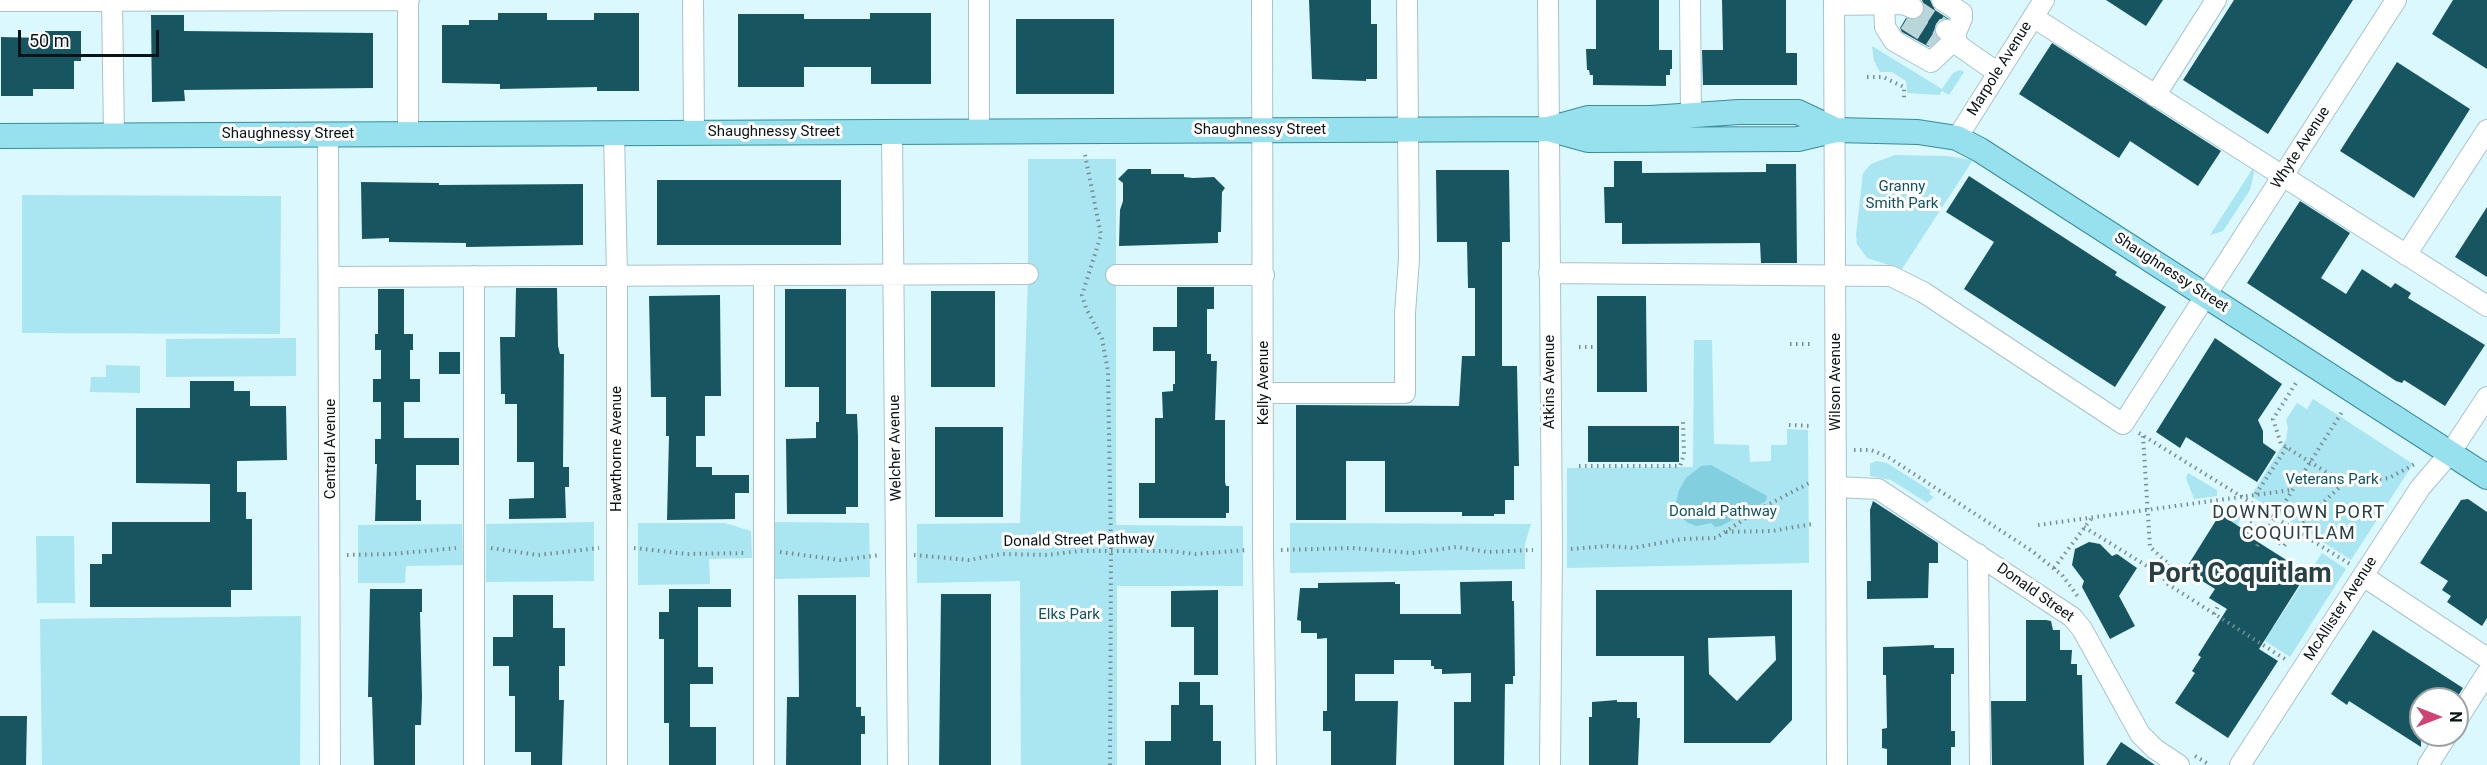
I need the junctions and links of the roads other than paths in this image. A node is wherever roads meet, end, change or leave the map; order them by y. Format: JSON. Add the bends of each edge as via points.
{"nodes":[{"id":1,"x":409,"y":0,"type":"edge"},
{"id":2,"x":693,"y":0,"type":"edge"},
{"id":3,"x":979,"y":0,"type":"edge"},
{"id":4,"x":1262,"y":0,"type":"edge"},
{"id":5,"x":1407,"y":0,"type":"edge"},
{"id":6,"x":1548,"y":0,"type":"edge"},
{"id":7,"x":1690,"y":0,"type":"edge"},
{"id":8,"x":1942,"y":0,"type":"edge"},
{"id":9,"x":2044,"y":0,"type":"edge"},
{"id":10,"x":2216,"y":0,"type":"edge"},
{"id":11,"x":2396,"y":0,"type":"edge"},
{"id":12,"x":0,"y":1,"type":"edge"},
{"id":13,"x":111,"y":1,"type":"edge"},
{"id":14,"x":1834,"y":3,"type":"edge"},
{"id":15,"x":1900,"y":7,"type":"edge"},
{"id":16,"x":2033,"y":17,"type":"junction"},
{"id":17,"x":1949,"y":40,"type":"junction"},
{"id":18,"x":1998,"y":73,"type":"junction"},
{"id":19,"x":2155,"y":96,"type":"junction"},
{"id":20,"x":1691,"y":115,"type":"junction"},
{"id":21,"x":1409,"y":129,"type":"junction"},
{"id":22,"x":1548,"y":129,"type":"junction"},
{"id":23,"x":1263,"y":130,"type":"junction"},
{"id":24,"x":1836,"y":130,"type":"junction"},
{"id":25,"x":2487,"y":130,"type":"edge"},
{"id":26,"x":979,"y":131,"type":"junction"},
{"id":27,"x":694,"y":132,"type":"junction"},
{"id":28,"x":892,"y":132,"type":"junction"},
{"id":29,"x":614,"y":133,"type":"junction"},
{"id":30,"x":328,"y":134,"type":"junction"},
{"id":31,"x":408,"y":134,"type":"junction"},
{"id":32,"x":114,"y":135,"type":"junction"},
{"id":33,"x":0,"y":136,"type":"edge"},
{"id":34,"x":1957,"y":138,"type":"junction"},
{"id":35,"x":2283,"y":176,"type":"junction"},
{"id":36,"x":2406,"y":255,"type":"junction"},
{"id":37,"x":1028,"y":273,"type":"dead end"},
{"id":38,"x":1550,"y":273,"type":"junction"},
{"id":39,"x":893,"y":274,"type":"junction"},
{"id":40,"x":1836,"y":274,"type":"junction"},
{"id":41,"x":764,"y":275,"type":"junction"},
{"id":42,"x":1116,"y":275,"type":"dead end"},
{"id":43,"x":1264,"y":275,"type":"junction"},
{"id":44,"x":474,"y":276,"type":"junction"},
{"id":45,"x":618,"y":276,"type":"junction"},
{"id":46,"x":329,"y":277,"type":"junction"},
{"id":47,"x":2206,"y":295,"type":"junction"},
{"id":48,"x":2487,"y":306,"type":"edge"},
{"id":49,"x":1264,"y":393,"type":"junction"},
{"id":50,"x":2487,"y":397,"type":"edge"},
{"id":51,"x":2450,"y":453,"type":"junction"},
{"id":52,"x":2487,"y":477,"type":"edge"},
{"id":53,"x":1836,"y":487,"type":"junction"},
{"id":54,"x":1978,"y":554,"type":"junction"},
{"id":55,"x":2358,"y":571,"type":"junction"},
{"id":56,"x":2487,"y":658,"type":"edge"},
{"id":57,"x":2487,"y":673,"type":"edge"},
{"id":58,"x":2469,"y":701,"type":"edge"},
{"id":59,"x":2439,"y":747,"type":"edge"},
{"id":60,"x":330,"y":765,"type":"edge"},
{"id":61,"x":474,"y":765,"type":"edge"},
{"id":62,"x":617,"y":765,"type":"edge"},
{"id":63,"x":764,"y":765,"type":"edge"},
{"id":64,"x":897,"y":765,"type":"edge"},
{"id":65,"x":1266,"y":765,"type":"edge"},
{"id":66,"x":1550,"y":765,"type":"edge"},
{"id":67,"x":1837,"y":765,"type":"edge"},
{"id":68,"x":1980,"y":765,"type":"edge"},
{"id":69,"x":2179,"y":765,"type":"edge"},
{"id":70,"x":2240,"y":765,"type":"edge"},
{"id":71,"x":2428,"y":765,"type":"edge"}],
"edges":[{"from":1,"to":13,"type":"street"},
{"from":1,"to":31,"type":"street"},
{"from":2,"to":27,"type":"street"},
{"from":3,"to":26,"type":"street"},
{"from":4,"to":23,"type":"street","name":"Kelly Avenue"},
{"from":5,"to":21,"type":"street"},
{"from":6,"to":22,"type":"street","name":"Atkins Avenue"},
{"from":7,"to":20,"type":"street"},
{"from":8,"to":17,"type":"street","via":[[1962,13]]},
{"from":9,"to":16,"type":"street","name":"Marpole Avenue"},
{"from":10,"to":19,"type":"street"},
{"from":11,"to":35,"type":"street","name":"Whyte Avenue"},
{"from":12,"to":13,"type":"street"},
{"from":13,"to":32,"type":"street"},
{"from":14,"to":15,"type":"street"},
{"from":14,"to":24,"type":"street","name":"Wilson Avenue"},
{"from":15,"to":17,"type":"street","via":[[1885,27],[1894,41],[1931,62]]},
{"from":16,"to":18,"type":"street","name":"Marpole Avenue"},
{"from":16,"to":19,"type":"street"},
{"from":17,"to":18,"type":"street"},
{"from":18,"to":34,"type":"street","name":"Marpole Avenue"},
{"from":19,"to":35,"type":"street"},
{"from":20,"to":22,"type":"main road","name":"Shaughnessy Street","via":[[1588,118]]},
{"from":20,"to":24,"type":"main road","name":"Shaughnessy Street","via":[[1798,112]]},
{"from":21,"to":22,"type":"main road","name":"Shaughnessy Street"},
{"from":21,"to":23,"type":"main road","name":"Shaughnessy Street"},
{"from":21,"to":49,"type":"street","via":[[1405,393]]},
{"from":22,"to":24,"type":"main road","name":"Shaughnessy Street","via":[[1588,140],[1798,139]]},
{"from":22,"to":38,"type":"street","name":"Atkins Avenue"},
{"from":23,"to":26,"type":"main road","name":"Shaughnessy Street"},
{"from":23,"to":43,"type":"street","name":"Kelly Avenue"},
{"from":24,"to":34,"type":"main road","name":"Shaughnessy Street","via":[[1918,132]]},
{"from":24,"to":40,"type":"street","name":"Wilson Avenue"},
{"from":25,"to":36,"type":"street"},
{"from":26,"to":28,"type":"main road","name":"Shaughnessy Street"},
{"from":27,"to":28,"type":"main road","name":"Shaughnessy Street"},
{"from":27,"to":29,"type":"main road","name":"Shaughnessy Street"},
{"from":28,"to":39,"type":"street","name":"Welcher Avenue"},
{"from":29,"to":31,"type":"main road","name":"Shaughnessy Street"},
{"from":29,"to":45,"type":"street","name":"Hawthorne Avenue"},
{"from":30,"to":31,"type":"main road","name":"Shaughnessy Street"},
{"from":30,"to":32,"type":"main road","name":"Shaughnessy Street"},
{"from":30,"to":46,"type":"street","name":"Central Avenue"},
{"from":32,"to":33,"type":"main road","name":"Shaughnessy Street"},
{"from":34,"to":47,"type":"main road","name":"Shaughnessy Street"},
{"from":35,"to":36,"type":"street"},
{"from":35,"to":47,"type":"street","name":"Whyte Avenue"},
{"from":36,"to":48,"type":"street"},
{"from":37,"to":39,"type":"street"},
{"from":38,"to":40,"type":"street"},
{"from":38,"to":66,"type":"street","name":"Atkins Avenue"},
{"from":39,"to":41,"type":"street"},
{"from":39,"to":64,"type":"street","name":"Welcher Avenue"},
{"from":40,"to":47,"type":"street","name":"Whyte Avenue","via":[[1882,275],[1909,283],[2123,423]]},
{"from":40,"to":53,"type":"street","name":"Wilson Avenue"},
{"from":41,"to":45,"type":"street"},
{"from":41,"to":63,"type":"street"},
{"from":42,"to":43,"type":"street"},
{"from":43,"to":49,"type":"street","name":"Kelly Avenue"},
{"from":44,"to":45,"type":"street"},
{"from":44,"to":46,"type":"street"},
{"from":44,"to":61,"type":"street"},
{"from":45,"to":62,"type":"street","name":"Hawthorne Avenue"},
{"from":46,"to":60,"type":"street","name":"Central Avenue"},
{"from":47,"to":51,"type":"main road","name":"Shaughnessy Street"},
{"from":49,"to":65,"type":"street","name":"Kelly Avenue"},
{"from":50,"to":51,"type":"street","name":"McAllister Avenue"},
{"from":51,"to":52,"type":"main road","name":"Shaughnessy Street"},
{"from":51,"to":55,"type":"street","name":"McAllister Avenue"},
{"from":53,"to":54,"type":"street","name":"Donald Street","via":[[1878,489]]},
{"from":53,"to":67,"type":"street","name":"Wilson Avenue"},
{"from":54,"to":68,"type":"street"},
{"from":54,"to":69,"type":"street","name":"Donald Street","via":[[2078,622],[2140,735]]},
{"from":55,"to":56,"type":"street"},
{"from":55,"to":70,"type":"street","name":"McAllister Avenue"},
{"from":57,"to":58,"type":"street"},
{"from":59,"to":71,"type":"street"}]}
